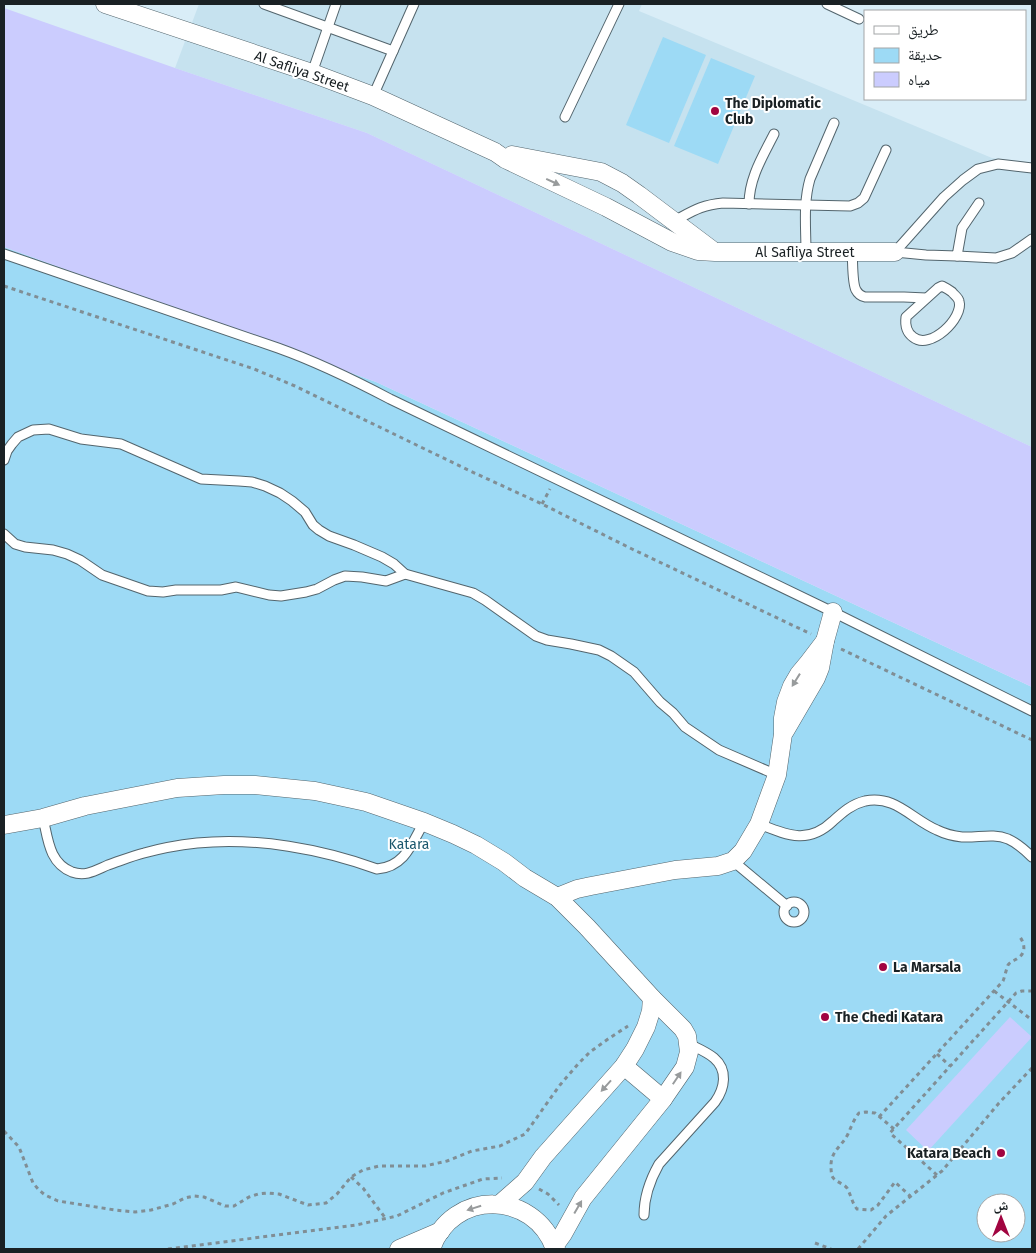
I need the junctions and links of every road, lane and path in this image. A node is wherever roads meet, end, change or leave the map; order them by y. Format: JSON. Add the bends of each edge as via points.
{"nodes":[{"id":1,"x":105,"y":4,"type":"edge"},
{"id":2,"x":264,"y":4,"type":"edge"},
{"id":3,"x":336,"y":4,"type":"edge"},
{"id":4,"x":414,"y":4,"type":"edge"},
{"id":5,"x":619,"y":4,"type":"edge"},
{"id":6,"x":827,"y":4,"type":"edge"},
{"id":7,"x":860,"y":19,"type":"dead end"},
{"id":8,"x":328,"y":27,"type":"junction"},
{"id":9,"x":393,"y":51,"type":"junction"},
{"id":10,"x":312,"y":73,"type":"junction"},
{"id":11,"x":373,"y":96,"type":"junction"},
{"id":12,"x":565,"y":117,"type":"dead end"},
{"id":13,"x":834,"y":123,"type":"dead end"},
{"id":14,"x":774,"y":134,"type":"dead end"},
{"id":15,"x":886,"y":150,"type":"dead end"},
{"id":16,"x":495,"y":152,"type":"junction"},
{"id":17,"x":1032,"y":168,"type":"edge"},
{"id":18,"x":622,"y":183,"type":"junction"},
{"id":19,"x":979,"y":203,"type":"dead end"},
{"id":20,"x":749,"y":204,"type":"junction"},
{"id":21,"x":805,"y":204,"type":"junction"},
{"id":22,"x":606,"y":207,"type":"junction"},
{"id":23,"x":674,"y":221,"type":"junction"},
{"id":24,"x":1032,"y":239,"type":"edge"},
{"id":25,"x":714,"y":252,"type":"junction"},
{"id":26,"x":806,"y":252,"type":"junction"},
{"id":27,"x":852,"y":252,"type":"junction"},
{"id":28,"x":895,"y":252,"type":"junction"},
{"id":29,"x":4,"y":254,"type":"edge"},
{"id":30,"x":957,"y":256,"type":"junction"},
{"id":31,"x":4,"y":286,"type":"edge"},
{"id":32,"x":926,"y":298,"type":"junction"},
{"id":33,"x":4,"y":460,"type":"edge"},
{"id":34,"x":4,"y":534,"type":"edge"},
{"id":35,"x":405,"y":574,"type":"junction"},
{"id":36,"x":833,"y":612,"type":"junction"},
{"id":37,"x":825,"y":641,"type":"junction"},
{"id":38,"x":1032,"y":711,"type":"edge"},
{"id":39,"x":1032,"y":740,"type":"edge"},
{"id":40,"x":777,"y":775,"type":"junction"},
{"id":41,"x":43,"y":818,"type":"junction"},
{"id":42,"x":424,"y":822,"type":"junction"},
{"id":43,"x":759,"y":824,"type":"junction"},
{"id":44,"x":4,"y":825,"type":"edge"},
{"id":45,"x":1032,"y":857,"type":"edge"},
{"id":46,"x":733,"y":861,"type":"junction"},
{"id":47,"x":557,"y":897,"type":"junction"},
{"id":48,"x":787,"y":906,"type":"dead end"},
{"id":49,"x":1020,"y":937,"type":"dead end"},
{"id":50,"x":994,"y":991,"type":"junction"},
{"id":51,"x":1032,"y":991,"type":"edge"},
{"id":52,"x":1008,"y":1002,"type":"junction"},
{"id":53,"x":652,"y":1004,"type":"junction"},
{"id":54,"x":1032,"y":1020,"type":"edge"},
{"id":55,"x":689,"y":1044,"type":"junction"},
{"id":56,"x":937,"y":1054,"type":"junction"},
{"id":57,"x":624,"y":1066,"type":"junction"},
{"id":58,"x":950,"y":1066,"type":"junction"},
{"id":59,"x":1032,"y":1068,"type":"edge"},
{"id":60,"x":663,"y":1099,"type":"junction"},
{"id":61,"x":879,"y":1117,"type":"junction"},
{"id":62,"x":894,"y":1129,"type":"junction"},
{"id":63,"x":4,"y":1131,"type":"edge"},
{"id":64,"x":938,"y":1175,"type":"junction"},
{"id":65,"x":351,"y":1177,"type":"junction"},
{"id":66,"x":525,"y":1182,"type":"junction"},
{"id":67,"x":910,"y":1196,"type":"junction"},
{"id":68,"x":500,"y":1204,"type":"junction"},
{"id":69,"x":644,"y":1215,"type":"dead end"},
{"id":70,"x":386,"y":1218,"type":"junction"},
{"id":71,"x":571,"y":1218,"type":"junction"},
{"id":72,"x":441,"y":1231,"type":"junction"},
{"id":73,"x":815,"y":1243,"type":"dead end"},
{"id":74,"x":168,"y":1249,"type":"edge"},
{"id":75,"x":399,"y":1249,"type":"edge"},
{"id":76,"x":431,"y":1249,"type":"edge"},
{"id":77,"x":556,"y":1249,"type":"edge"},
{"id":78,"x":831,"y":1249,"type":"edge"},
{"id":79,"x":858,"y":1249,"type":"edge"}],
"edges":[{"from":1,"to":10,"type":"street","name":"Al Safliya Street"},
{"from":2,"to":8,"type":"lane"},
{"from":3,"to":8,"type":"lane"},
{"from":4,"to":9,"type":"lane"},
{"from":5,"to":12,"type":"lane"},
{"from":6,"to":7,"type":"lane"},
{"from":8,"to":9,"type":"lane"},
{"from":8,"to":10,"type":"lane"},
{"from":9,"to":11,"type":"lane"},
{"from":10,"to":11,"type":"street","name":"Al Safliya Street"},
{"from":11,"to":16,"type":"street","name":"Al Safliya Street"},
{"from":13,"to":21,"type":"lane","via":[[810,180]]},
{"from":14,"to":20,"type":"lane","via":[[752,179]]},
{"from":15,"to":21,"type":"lane","via":[[868,191],[858,203],[850,206]]},
{"from":16,"to":18,"type":"street","name":"Al Safliya Street","via":[[601,172]]},
{"from":16,"to":22,"type":"street","name":"Al Safliya Street","one_way":true},
{"from":17,"to":28,"type":"lane","via":[[998,164],[978,169],[944,197]]},
{"from":18,"to":22,"type":"street","via":[[618,198]]},
{"from":18,"to":23,"type":"street","name":"Al Safliya Street"},
{"from":19,"to":30,"type":"lane","via":[[962,228]]},
{"from":20,"to":21,"type":"lane"},
{"from":20,"to":23,"type":"lane","via":[[709,204]]},
{"from":21,"to":26,"type":"lane"},
{"from":22,"to":25,"type":"street","name":"Al Safliya Street","via":[[672,242],[698,251]]},
{"from":23,"to":25,"type":"street","name":"Al Safliya Street"},
{"from":24,"to":30,"type":"lane","via":[[1012,253],[996,258]]},
{"from":25,"to":26,"type":"street","name":"Al Safliya Street"},
{"from":26,"to":27,"type":"street","name":"Al Safliya Street"},
{"from":27,"to":28,"type":"street","name":"Al Safliya Street"},
{"from":27,"to":32,"type":"lane","via":[[854,286],[865,298]]},
{"from":28,"to":30,"type":"lane"},
{"from":29,"to":36,"type":"lane","via":[[308,358]]},
{"from":31,"to":37,"type":"path","via":[[254,369],[295,386]]},
{"from":32,"to":32,"type":"lane","via":[[906,317],[905,323],[908,334],[926,342],[950,325],[960,308],[957,298],[942,286]]},
{"from":33,"to":35,"type":"lane","via":[[12,444],[33,430],[56,431],[81,440],[121,444],[201,479],[252,482],[280,493],[305,512],[319,530],[382,557]]},
{"from":34,"to":35,"type":"lane","via":[[15,544],[66,554],[102,575],[148,591],[236,588],[281,596],[316,590],[345,576],[386,581]]},
{"from":35,"to":40,"type":"lane","via":[[473,593],[536,636],[611,656],[634,672],[685,727],[719,750]]},
{"from":36,"to":37,"type":"street"},
{"from":36,"to":38,"type":"lane"},
{"from":37,"to":39,"type":"path"},
{"from":37,"to":40,"type":"street","via":[[799,674],[786,702]]},
{"from":40,"to":43,"type":"street"},
{"from":41,"to":42,"type":"street","via":[[85,806],[177,788],[255,785],[315,791],[366,802]]},
{"from":41,"to":42,"type":"lane","via":[[53,856],[65,868],[80,874],[92,873],[169,847],[228,842],[287,847],[377,869],[385,868],[404,857]]},
{"from":41,"to":44,"type":"street"},
{"from":42,"to":47,"type":"street","via":[[476,845]]},
{"from":43,"to":45,"type":"lane","via":[[783,834],[807,835],[823,829],[854,804],[887,801],[938,831],[961,837],[1009,839]]},
{"from":43,"to":46,"type":"street"},
{"from":46,"to":47,"type":"street","via":[[605,883]]},
{"from":46,"to":48,"type":"lane"},
{"from":47,"to":53,"type":"street","via":[[587,927]]},
{"from":49,"to":50,"type":"path","via":[[1024,948],[1020,958],[1010,963]]},
{"from":50,"to":52,"type":"path"},
{"from":50,"to":56,"type":"path"},
{"from":51,"to":52,"type":"path","via":[[1016,993]]},
{"from":52,"to":54,"type":"path"},
{"from":52,"to":58,"type":"path"},
{"from":53,"to":55,"type":"street","via":[[683,1029]]},
{"from":53,"to":57,"type":"street","via":[[646,1027]]},
{"from":53,"to":65,"type":"path","via":[[578,1064],[525,1134],[500,1146],[472,1151],[447,1161],[425,1166],[379,1166]]},
{"from":60,"to":55,"type":"street","one_way":true,"via":[[685,1067]]},
{"from":55,"to":69,"type":"lane","via":[[713,1057],[720,1065],[724,1084],[715,1102],[659,1164],[645,1197]]},
{"from":56,"to":58,"type":"path"},
{"from":56,"to":61,"type":"path"},
{"from":57,"to":60,"type":"street"},
{"from":57,"to":66,"type":"street","one_way":true,"via":[[543,1157]]},
{"from":58,"to":62,"type":"path"},
{"from":59,"to":64,"type":"path"},
{"from":71,"to":60,"type":"street","one_way":true,"via":[[583,1198]]},
{"from":61,"to":62,"type":"path"},
{"from":61,"to":67,"type":"path","via":[[871,1112],[859,1113],[848,1135],[834,1152],[832,1175],[846,1186],[857,1209],[871,1210],[895,1182]]},
{"from":62,"to":64,"type":"path","via":[[890,1133]]},
{"from":63,"to":65,"type":"path","via":[[19,1147],[33,1183],[45,1195],[58,1201],[115,1210],[151,1210],[194,1196],[234,1206],[249,1197],[268,1193],[308,1205],[326,1203]]},
{"from":64,"to":67,"type":"path"},
{"from":65,"to":70,"type":"path"},
{"from":66,"to":68,"type":"street"},
{"from":66,"to":70,"type":"path","via":[[483,1179]]},
{"from":66,"to":71,"type":"path","via":[[548,1194]]},
{"from":67,"to":79,"type":"path","via":[[886,1216]]},
{"from":68,"to":72,"type":"street","one_way":true,"via":[[467,1210],[452,1218]]},
{"from":68,"to":77,"type":"street","via":[[522,1210],[534,1218]]},
{"from":70,"to":74,"type":"path","via":[[356,1225]]},
{"from":71,"to":77,"type":"street","via":[[555,1244]]},
{"from":72,"to":75,"type":"street"},
{"from":72,"to":76,"type":"street"},
{"from":73,"to":78,"type":"path"}]}
